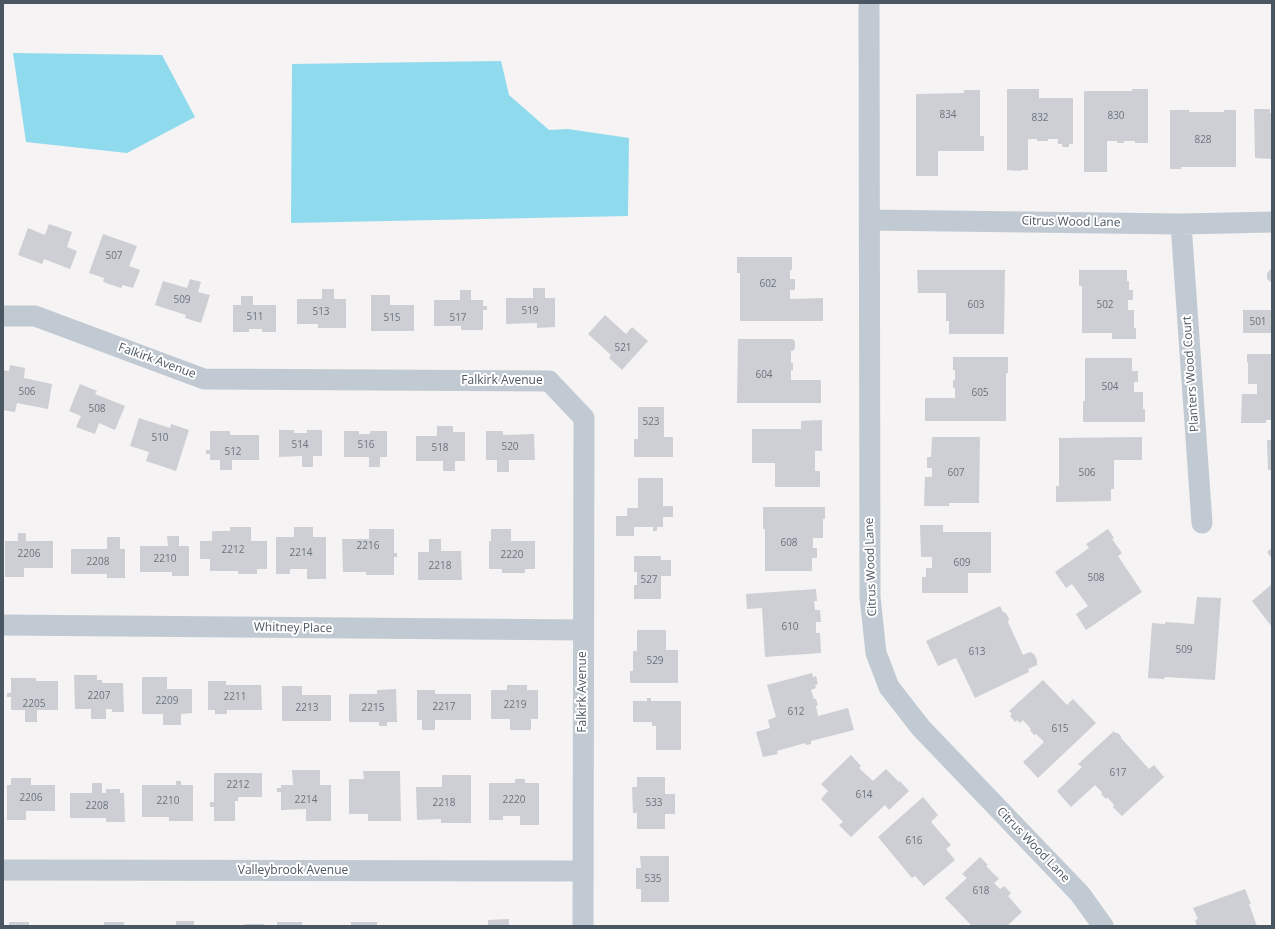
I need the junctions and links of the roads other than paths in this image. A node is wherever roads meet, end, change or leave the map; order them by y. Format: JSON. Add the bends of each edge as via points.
{"nodes":[{"id":1,"x":868,"y":3,"type":"edge"},
{"id":2,"x":870,"y":220,"type":"junction"},
{"id":3,"x":1272,"y":222,"type":"edge"},
{"id":4,"x":1181,"y":224,"type":"junction"},
{"id":5,"x":3,"y":316,"type":"edge"},
{"id":6,"x":1202,"y":523,"type":"dead end"},
{"id":7,"x":3,"y":625,"type":"edge"},
{"id":8,"x":583,"y":630,"type":"junction"},
{"id":9,"x":3,"y":870,"type":"edge"},
{"id":10,"x":582,"y":871,"type":"junction"},
{"id":11,"x":583,"y":926,"type":"edge"},
{"id":12,"x":1103,"y":926,"type":"edge"}],
"edges":[{"from":1,"to":2,"type":"street","name":"Citrus Wood Lane"},
{"from":2,"to":4,"type":"street","name":"Citrus Wood Lane"},
{"from":2,"to":12,"type":"street","name":"Citrus Wood Lane","via":[[870,597],[876,653],[889,687],[921,728],[1080,894]]},
{"from":3,"to":4,"type":"street","name":"Citrus Wood Lane"},
{"from":4,"to":6,"type":"street","name":"Planters Wood Court"},
{"from":5,"to":8,"type":"street","name":"Falkirk Avenue","via":[[35,316],[204,379],[549,381],[584,418]]},
{"from":7,"to":8,"type":"street","name":"Whitney Place"},
{"from":8,"to":10,"type":"street","name":"Falkirk Avenue"},
{"from":9,"to":10,"type":"street","name":"Valleybrook Avenue"},
{"from":10,"to":11,"type":"street","name":"Falkirk Avenue"}]}
